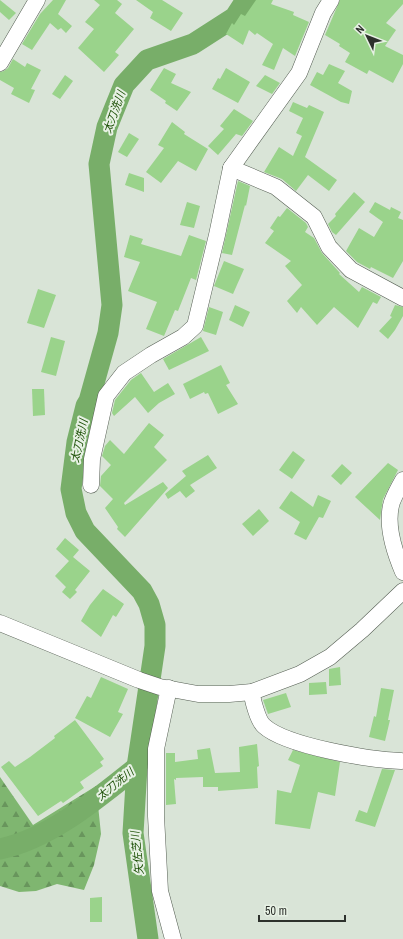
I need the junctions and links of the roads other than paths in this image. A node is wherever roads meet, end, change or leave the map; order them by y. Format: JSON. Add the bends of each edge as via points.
{"nodes":[{"id":1,"x":37,"y":0,"type":"edge"},
{"id":2,"x":330,"y":0,"type":"edge"},
{"id":3,"x":0,"y":63,"type":"edge"},
{"id":4,"x":231,"y":168,"type":"junction"},
{"id":5,"x":403,"y":298,"type":"edge"},
{"id":6,"x":403,"y":480,"type":"edge"},
{"id":7,"x":91,"y":485,"type":"dead end"},
{"id":8,"x":403,"y":572,"type":"edge"},
{"id":9,"x":401,"y":594,"type":"edge"},
{"id":10,"x":0,"y":623,"type":"edge"},
{"id":11,"x":164,"y":688,"type":"junction"},
{"id":12,"x":252,"y":692,"type":"junction"},
{"id":13,"x":400,"y":761,"type":"dead end"},
{"id":14,"x":173,"y":939,"type":"edge"}],
"edges":[{"from":1,"to":3,"type":"street"},
{"from":2,"to":4,"type":"street","via":[[299,73]]},
{"from":4,"to":5,"type":"street","via":[[276,187],[314,217],[329,247],[351,270]]},
{"from":4,"to":7,"type":"street","via":[[195,326],[183,337],[124,373],[106,396],[92,459]]},
{"from":6,"to":8,"type":"street","via":[[392,502],[390,516],[392,540]]},
{"from":9,"to":12,"type":"street","via":[[330,656],[300,674]]},
{"from":10,"to":11,"type":"street","via":[[138,680]]},
{"from":11,"to":12,"type":"street","via":[[198,694]]},
{"from":11,"to":14,"type":"street","via":[[156,749],[156,816],[160,891]]},
{"from":12,"to":13,"type":"street","via":[[252,699],[262,725],[273,733],[317,747]]}]}
